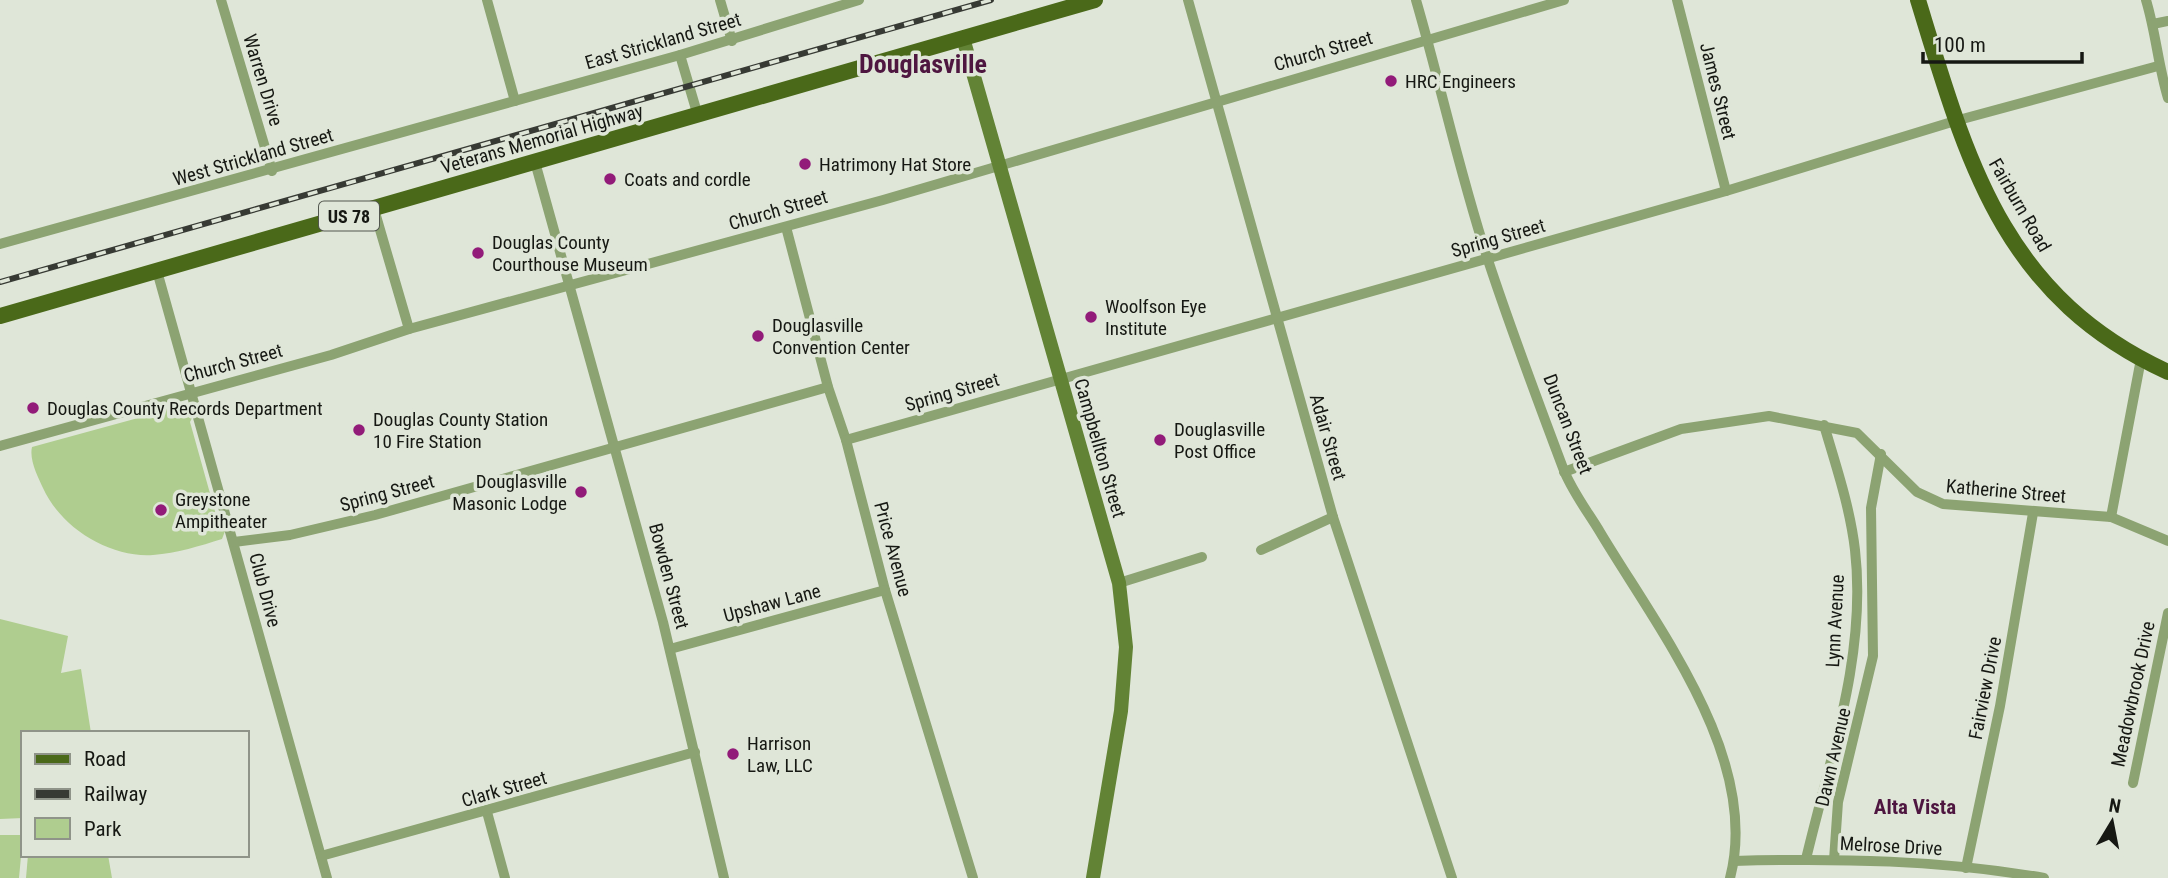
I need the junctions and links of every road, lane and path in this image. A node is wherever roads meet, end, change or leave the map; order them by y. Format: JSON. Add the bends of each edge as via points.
{"nodes":[{"id":1,"x":221,"y":0,"type":"edge"},
{"id":2,"x":487,"y":0,"type":"edge"},
{"id":3,"x":720,"y":0,"type":"edge"},
{"id":4,"x":859,"y":0,"type":"edge"},
{"id":5,"x":1095,"y":0,"type":"edge"},
{"id":6,"x":1188,"y":0,"type":"edge"},
{"id":7,"x":1416,"y":0,"type":"edge"},
{"id":8,"x":1564,"y":0,"type":"edge"},
{"id":9,"x":1677,"y":0,"type":"edge"},
{"id":10,"x":1918,"y":0,"type":"edge"},
{"id":11,"x":2146,"y":0,"type":"edge"},
{"id":12,"x":2168,"y":21,"type":"edge"},
{"id":13,"x":2153,"y":24,"type":"junction"},
{"id":14,"x":963,"y":37,"type":"junction"},
{"id":15,"x":1428,"y":40,"type":"junction"},
{"id":16,"x":732,"y":41,"type":"junction"},
{"id":17,"x":680,"y":55,"type":"junction"},
{"id":18,"x":2158,"y":66,"type":"junction"},
{"id":19,"x":2168,"y":98,"type":"edge"},
{"id":20,"x":515,"y":101,"type":"junction"},
{"id":21,"x":1215,"y":101,"type":"junction"},
{"id":22,"x":698,"y":116,"type":"junction"},
{"id":23,"x":1955,"y":121,"type":"junction"},
{"id":24,"x":535,"y":162,"type":"junction"},
{"id":25,"x":1000,"y":166,"type":"junction"},
{"id":26,"x":272,"y":171,"type":"junction"},
{"id":27,"x":1726,"y":191,"type":"junction"},
{"id":28,"x":374,"y":209,"type":"junction"},
{"id":29,"x":786,"y":227,"type":"junction"},
{"id":30,"x":0,"y":244,"type":"edge"},
{"id":31,"x":1488,"y":259,"type":"junction"},
{"id":32,"x":157,"y":271,"type":"junction"},
{"id":33,"x":567,"y":287,"type":"junction"},
{"id":34,"x":0,"y":316,"type":"edge"},
{"id":35,"x":1276,"y":320,"type":"junction"},
{"id":36,"x":409,"y":329,"type":"junction"},
{"id":37,"x":2141,"y":359,"type":"junction"},
{"id":38,"x":2168,"y":372,"type":"edge"},
{"id":39,"x":1060,"y":380,"type":"junction"},
{"id":40,"x":828,"y":387,"type":"junction"},
{"id":41,"x":191,"y":392,"type":"junction"},
{"id":42,"x":1824,"y":425,"type":"junction"},
{"id":43,"x":846,"y":439,"type":"junction"},
{"id":44,"x":0,"y":446,"type":"edge"},
{"id":45,"x":616,"y":448,"type":"junction"},
{"id":46,"x":1881,"y":454,"type":"junction"},
{"id":47,"x":1564,"y":472,"type":"junction"},
{"id":48,"x":2033,"y":513,"type":"junction"},
{"id":49,"x":1333,"y":517,"type":"junction"},
{"id":50,"x":2111,"y":517,"type":"junction"},
{"id":51,"x":2168,"y":541,"type":"edge"},
{"id":52,"x":234,"y":542,"type":"junction"},
{"id":53,"x":1261,"y":550,"type":"dead end"},
{"id":54,"x":1202,"y":557,"type":"dead end"},
{"id":55,"x":1119,"y":583,"type":"junction"},
{"id":56,"x":884,"y":590,"type":"junction"},
{"id":57,"x":2168,"y":613,"type":"edge"},
{"id":58,"x":670,"y":649,"type":"junction"},
{"id":59,"x":695,"y":752,"type":"junction"},
{"id":60,"x":2133,"y":783,"type":"dead end"},
{"id":61,"x":488,"y":812,"type":"junction"},
{"id":62,"x":321,"y":856,"type":"junction"},
{"id":63,"x":1806,"y":859,"type":"junction"},
{"id":64,"x":1834,"y":860,"type":"junction"},
{"id":65,"x":1734,"y":861,"type":"junction"},
{"id":66,"x":1966,"y":868,"type":"junction"},
{"id":67,"x":728,"y":877,"type":"edge"},
{"id":68,"x":327,"y":878,"type":"edge"},
{"id":69,"x":505,"y":878,"type":"edge"},
{"id":70,"x":973,"y":878,"type":"edge"},
{"id":71,"x":1093,"y":878,"type":"edge"},
{"id":72,"x":1452,"y":878,"type":"edge"},
{"id":73,"x":1730,"y":878,"type":"edge"},
{"id":74,"x":2044,"y":878,"type":"edge"}],
"edges":[{"from":1,"to":26,"type":"street","name":"Warren Drive"},
{"from":2,"to":20,"type":"street"},
{"from":3,"to":16,"type":"street"},
{"from":4,"to":16,"type":"street","name":"East Strickland Street"},
{"from":5,"to":14,"type":"main road","name":"Veterans Memorial Highway","number":"US 78"},
{"from":6,"to":21,"type":"street","name":"Adair Street"},
{"from":7,"to":15,"type":"street","name":"Duncan Street"},
{"from":8,"to":15,"type":"street","name":"Church Street"},
{"from":9,"to":27,"type":"street","name":"James Street"},
{"from":10,"to":23,"type":"main road","name":"Fairburn Road"},
{"from":11,"to":13,"type":"street"},
{"from":12,"to":13,"type":"street"},
{"from":13,"to":18,"type":"street"},
{"from":14,"to":22,"type":"main road","name":"Veterans Memorial Highway","number":"US 78"},
{"from":14,"to":25,"type":"main road","name":"Campbellton Street"},
{"from":15,"to":21,"type":"street","name":"Church Street"},
{"from":15,"to":31,"type":"street","name":"Duncan Street"},
{"from":16,"to":17,"type":"street","name":"East Strickland Street"},
{"from":17,"to":20,"type":"street","name":"East Strickland Street"},
{"from":17,"to":22,"type":"street"},
{"from":18,"to":19,"type":"street"},
{"from":18,"to":23,"type":"street","name":"Spring Street"},
{"from":20,"to":26,"type":"street","name":"West Strickland Street"},
{"from":21,"to":25,"type":"street","name":"Church Street"},
{"from":21,"to":35,"type":"street","name":"Adair Street"},
{"from":22,"to":24,"type":"main road","name":"Veterans Memorial Highway","number":"US 78"},
{"from":23,"to":27,"type":"street","name":"Spring Street"},
{"from":23,"to":37,"type":"main road","name":"Fairburn Road","via":[[1975,174],[2017,251],[2070,307]]},
{"from":24,"to":28,"type":"main road","name":"Veterans Memorial Highway","number":"US 78"},
{"from":24,"to":33,"type":"street","name":"Bowden Street"},
{"from":25,"to":29,"type":"street","name":"Church Street"},
{"from":25,"to":39,"type":"main road","name":"Campbellton Street"},
{"from":26,"to":30,"type":"street","name":"West Strickland Street"},
{"from":27,"to":31,"type":"street","name":"Spring Street"},
{"from":28,"to":32,"type":"main road","name":"Veterans Memorial Highway","number":"US 78"},
{"from":28,"to":36,"type":"street"},
{"from":29,"to":33,"type":"street","name":"Church Street"},
{"from":29,"to":40,"type":"street","name":"Price Avenue"},
{"from":31,"to":35,"type":"street","name":"Spring Street"},
{"from":31,"to":47,"type":"street","name":"Duncan Street"},
{"from":32,"to":34,"type":"main road","name":"Veterans Memorial Highway","number":"US 78"},
{"from":32,"to":41,"type":"street","name":"Club Drive"},
{"from":33,"to":36,"type":"street","name":"Church Street"},
{"from":33,"to":45,"type":"street","name":"Bowden Street"},
{"from":35,"to":39,"type":"street","name":"Spring Street"},
{"from":35,"to":49,"type":"street","name":"Adair Street"},
{"from":36,"to":41,"type":"street","name":"Church Street"},
{"from":37,"to":38,"type":"main road","name":"Fairburn Road"},
{"from":37,"to":50,"type":"street"},
{"from":39,"to":43,"type":"street","name":"Spring Street"},
{"from":39,"to":55,"type":"main road","name":"Campbellton Street"},
{"from":40,"to":43,"type":"street","name":"Price Avenue"},
{"from":40,"to":45,"type":"street","name":"Spring Street"},
{"from":41,"to":44,"type":"street","name":"Church Street"},
{"from":41,"to":52,"type":"street","name":"Club Drive"},
{"from":42,"to":46,"type":"street","name":"Katherine Street","via":[[1857,433]]},
{"from":42,"to":47,"type":"street","name":"Katherine Street","via":[[1769,416],[1694,427]]},
{"from":42,"to":63,"type":"street","name":"Lynn Avenue","via":[[1849,512],[1857,610],[1853,664]]},
{"from":43,"to":56,"type":"street","name":"Price Avenue"},
{"from":45,"to":52,"type":"street","name":"Spring Street","via":[[374,515],[290,535]]},
{"from":45,"to":58,"type":"street","name":"Bowden Street"},
{"from":46,"to":48,"type":"street","name":"Katherine Street","via":[[1929,500]]},
{"from":46,"to":64,"type":"street","name":"Dawn Avenue","via":[[1871,508],[1872,656],[1838,802]]},
{"from":47,"to":65,"type":"street","name":"Duncan Street","via":[[1698,697],[1732,783]]},
{"from":48,"to":50,"type":"street","name":"Katherine Street"},
{"from":48,"to":66,"type":"street","name":"Fairview Drive"},
{"from":49,"to":53,"type":"street"},
{"from":49,"to":72,"type":"street","name":"Adair Street"},
{"from":50,"to":51,"type":"street"},
{"from":52,"to":62,"type":"street","name":"Club Drive"},
{"from":54,"to":55,"type":"street"},
{"from":55,"to":71,"type":"main road","name":"Campbellton Street","via":[[1126,647],[1121,711]]},
{"from":56,"to":58,"type":"street","name":"Upshaw Lane"},
{"from":56,"to":70,"type":"street","name":"Price Avenue"},
{"from":57,"to":60,"type":"street","name":"Meadowbrook Drive"},
{"from":58,"to":59,"type":"street","name":"Bowden Street"},
{"from":59,"to":61,"type":"street","name":"Clark Street"},
{"from":59,"to":67,"type":"street","name":"Bowden Street"},
{"from":61,"to":62,"type":"street","name":"Clark Street"},
{"from":61,"to":69,"type":"street"},
{"from":62,"to":68,"type":"street","name":"Club Drive"},
{"from":63,"to":64,"type":"street","name":"Melrose Drive"},
{"from":63,"to":65,"type":"street","name":"Melrose Drive"},
{"from":64,"to":66,"type":"street","name":"Melrose Drive"},
{"from":65,"to":73,"type":"street","name":"Duncan Street"},
{"from":66,"to":74,"type":"street","name":"Melrose Drive"}]}
